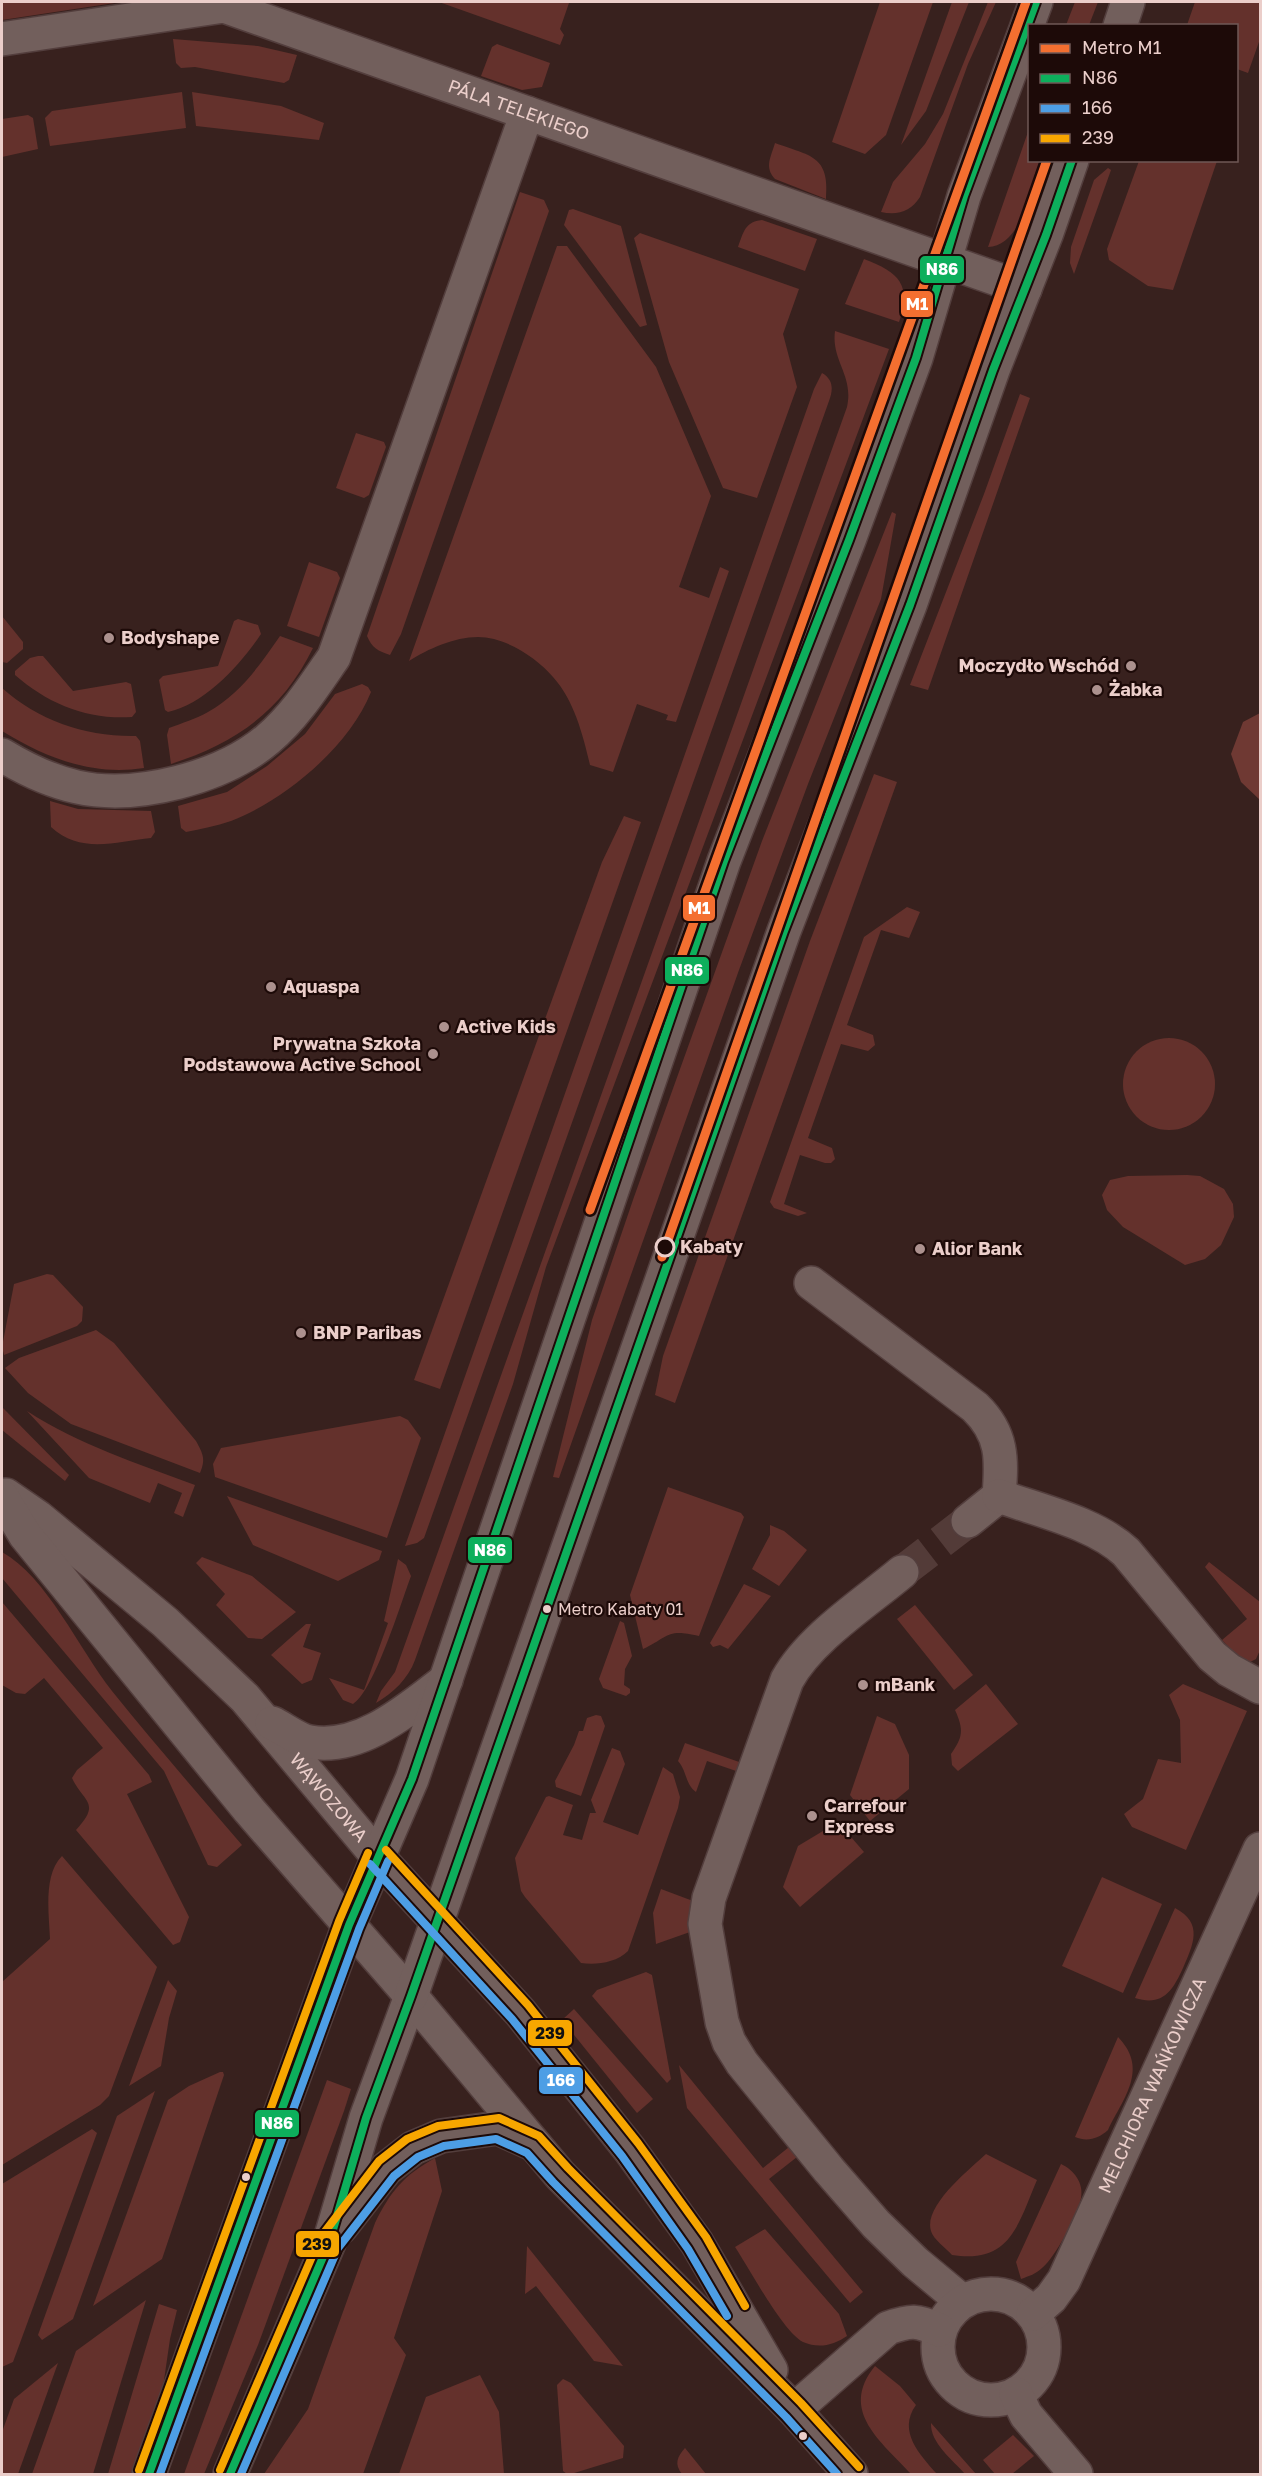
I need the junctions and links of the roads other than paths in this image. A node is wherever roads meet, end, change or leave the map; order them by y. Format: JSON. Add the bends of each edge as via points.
{"nodes":[{"id":1,"x":1036,"y":2,"type":"edge"},
{"id":2,"x":1128,"y":2,"type":"edge"},
{"id":3,"x":225,"y":4,"type":"edge"},
{"id":4,"x":1121,"y":24,"type":"edge"},
{"id":5,"x":2,"y":39,"type":"edge"},
{"id":6,"x":527,"y":113,"type":"junction"},
{"id":7,"x":1071,"y":162,"type":"edge"},
{"id":8,"x":943,"y":261,"type":"junction"},
{"id":9,"x":1025,"y":289,"type":"junction"},
{"id":10,"x":2,"y":755,"type":"edge"},
{"id":11,"x":811,"y":1283,"type":"dead end"},
{"id":12,"x":2,"y":1494,"type":"edge"},
{"id":13,"x":999,"y":1496,"type":"junction"},
{"id":14,"x":968,"y":1521,"type":"tunnel mouth"},
{"id":15,"x":902,"y":1572,"type":"tunnel mouth"},
{"id":16,"x":446,"y":1680,"type":"junction"},
{"id":17,"x":1260,"y":1687,"type":"edge"},
{"id":18,"x":259,"y":1716,"type":"junction"},
{"id":19,"x":1260,"y":1849,"type":"edge"},
{"id":20,"x":378,"y":1857,"type":"junction"},
{"id":21,"x":437,"y":1920,"type":"junction"},
{"id":22,"x":349,"y":1925,"type":"junction"},
{"id":23,"x":411,"y":1996,"type":"junction"},
{"id":24,"x":533,"y":2144,"type":"junction"},
{"id":25,"x":329,"y":2243,"type":"junction"},
{"id":26,"x":962,"y":2301,"type":"junction"},
{"id":27,"x":1033,"y":2314,"type":"junction"},
{"id":28,"x":939,"y":2330,"type":"junction"},
{"id":29,"x":1016,"y":2394,"type":"junction"},
{"id":30,"x":794,"y":2410,"type":"junction"},
{"id":31,"x":149,"y":2475,"type":"edge"},
{"id":32,"x":230,"y":2475,"type":"edge"},
{"id":33,"x":851,"y":2475,"type":"edge"},
{"id":34,"x":1076,"y":2475,"type":"edge"}],
"edges":[{"from":1,"to":8,"type":"street"},
{"from":2,"to":4,"type":"street"},
{"from":3,"to":5,"type":"street","name":"PÁLA TELEKIEGO"},
{"from":3,"to":6,"type":"street","name":"PÁLA TELEKIEGO"},
{"from":6,"to":8,"type":"street","name":"PÁLA TELEKIEGO"},
{"from":6,"to":10,"type":"street","via":[[334,657],[302,705],[267,740],[217,770],[163,787],[122,791],[77,787],[28,771]]},
{"from":7,"to":9,"type":"street"},
{"from":8,"to":9,"type":"street","name":"PÁLA TELEKIEGO"},
{"from":8,"to":16,"type":"street","via":[[916,358],[724,861]]},
{"from":9,"to":21,"type":"street","via":[[910,604],[784,931]]},
{"from":11,"to":13,"type":"street","via":[[986,1418],[997,1439],[1002,1466]]},
{"from":12,"to":18,"type":"street","name":"WĄWOZOWA","via":[[39,1517],[165,1622]]},
{"from":12,"to":22,"type":"street","name":"WĄWOZOWA","via":[[32,1544]]},
{"from":13,"to":14,"type":"street"},
{"from":13,"to":17,"type":"street","via":[[1114,1540],[1212,1656]]},
{"from":15,"to":26,"type":"street","via":[[808,1649],[794,1667],[709,1898],[705,1924],[722,2022],[742,2063],[876,2224]]},
{"from":16,"to":18,"type":"street","via":[[390,1722],[344,1741],[309,1742]]},
{"from":16,"to":20,"type":"street","via":[[412,1779]]},
{"from":18,"to":20,"type":"street","name":"WĄWOZOWA"},
{"from":19,"to":27,"type":"street","name":"MELCHIORA WAŃKOWICZA","via":[[1064,2280]]},
{"from":20,"to":21,"type":"street","name":"WĄWOZOWA"},
{"from":20,"to":22,"type":"street"},
{"from":21,"to":23,"type":"street"},
{"from":21,"to":30,"type":"street","name":"WĄWOZOWA","via":[[520,2012],[630,2150],[697,2243]]},
{"from":22,"to":23,"type":"street","name":"WĄWOZOWA"},
{"from":22,"to":31,"type":"street"},
{"from":23,"to":24,"type":"street","name":"WĄWOZOWA"},
{"from":23,"to":25,"type":"street","via":[[366,2118]]},
{"from":24,"to":25,"type":"street","name":"WĄWOZOWA","via":[[498,2128],[441,2136],[413,2148],[386,2169]]},
{"from":24,"to":30,"type":"street","name":"WĄWOZOWA"},
{"from":25,"to":32,"type":"street"},
{"from":26,"to":27,"type":"street","via":[[993,2293],[1011,2297]]},
{"from":26,"to":28,"type":"street","via":[[947,2315]]},
{"from":27,"to":29,"type":"street","via":[[1043,2335],[1044,2352],[1032,2382]]},
{"from":28,"to":29,"type":"street","via":[[936,2349],[940,2367],[954,2385],[983,2400],[1002,2400]]},
{"from":28,"to":30,"type":"street","via":[[919,2321],[888,2328]]},
{"from":29,"to":34,"type":"street","via":[[1026,2415]]},
{"from":30,"to":33,"type":"street","name":"WĄWOZOWA"}]}
